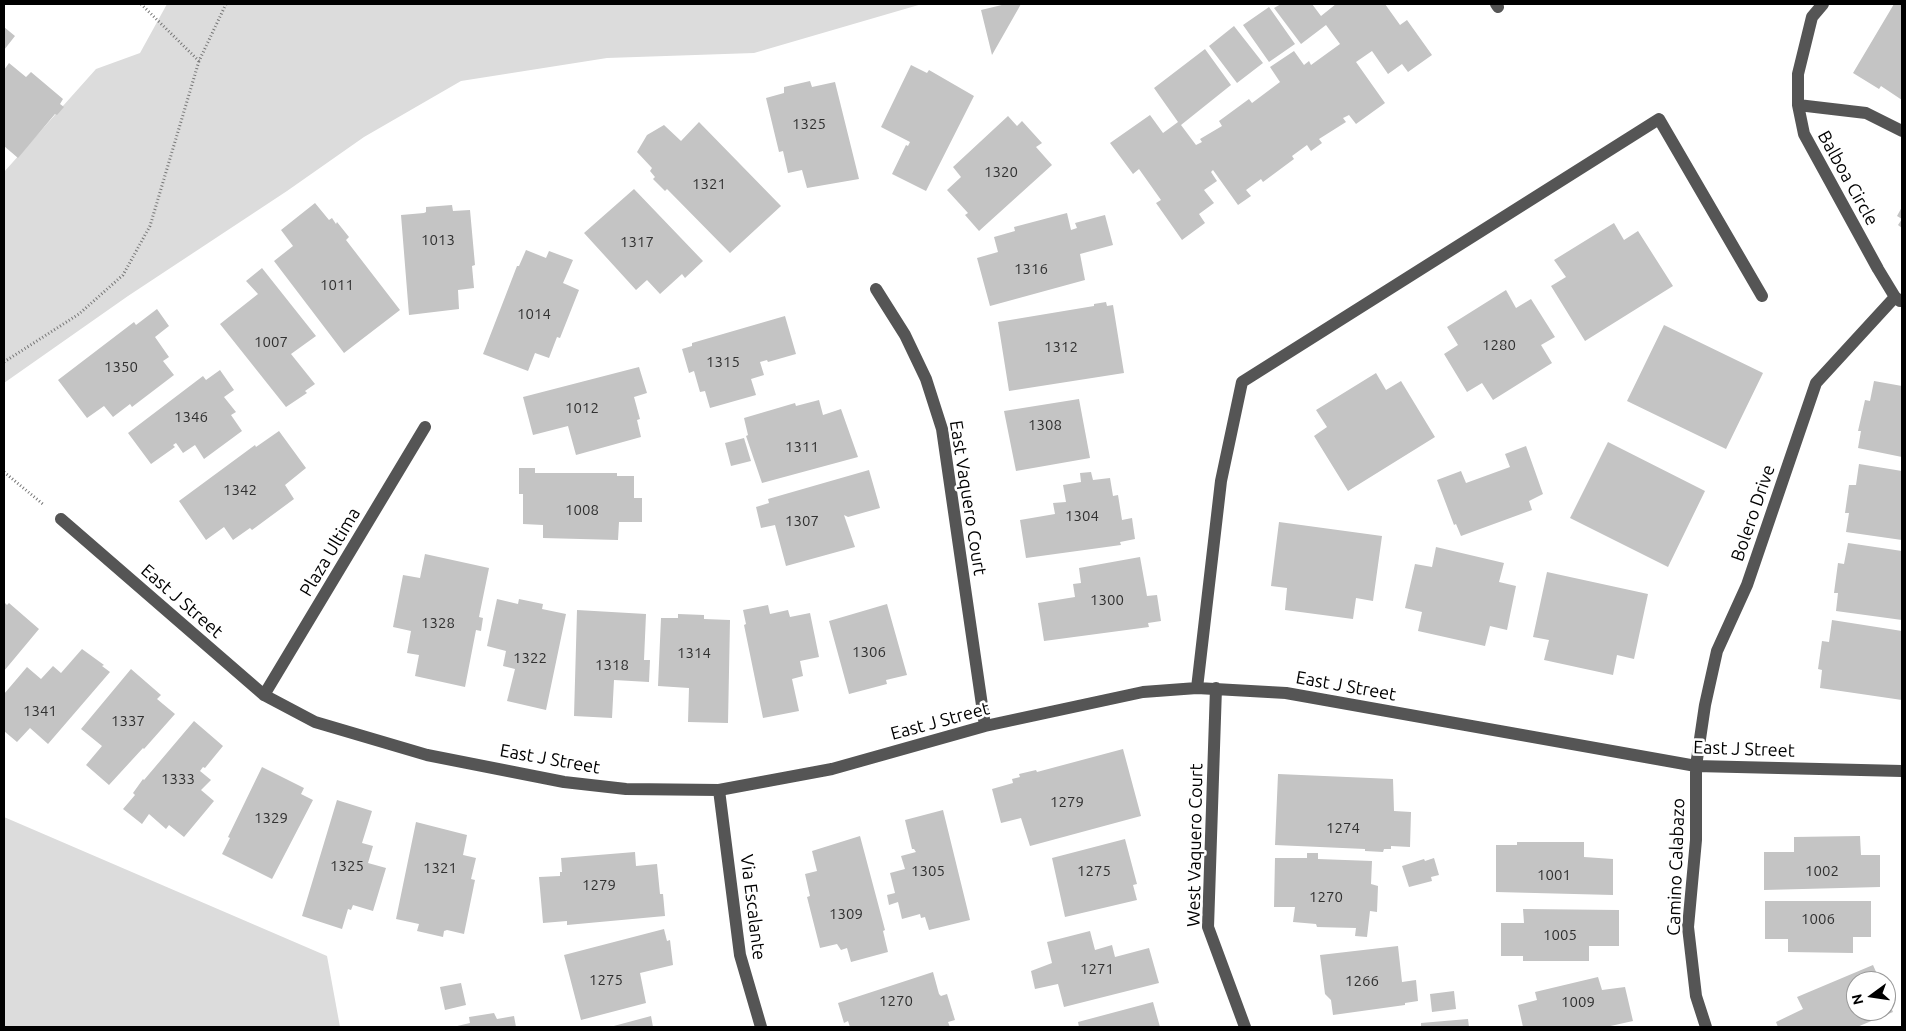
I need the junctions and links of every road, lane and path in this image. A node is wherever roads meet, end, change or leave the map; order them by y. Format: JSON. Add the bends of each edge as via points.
{"nodes":[{"id":1,"x":141,"y":4,"type":"edge"},
{"id":2,"x":226,"y":4,"type":"edge"},
{"id":3,"x":1823,"y":4,"type":"edge"},
{"id":4,"x":199,"y":61,"type":"junction"},
{"id":5,"x":1798,"y":104,"type":"junction"},
{"id":6,"x":1902,"y":131,"type":"edge"},
{"id":7,"x":876,"y":289,"type":"dead end"},
{"id":8,"x":1762,"y":296,"type":"dead end"},
{"id":9,"x":1899,"y":300,"type":"edge"},
{"id":10,"x":4,"y":362,"type":"edge"},
{"id":11,"x":425,"y":427,"type":"dead end"},
{"id":12,"x":4,"y":472,"type":"edge"},
{"id":13,"x":62,"y":520,"type":"joint"},
{"id":14,"x":1197,"y":688,"type":"junction"},
{"id":15,"x":1216,"y":688,"type":"junction"},
{"id":16,"x":264,"y":695,"type":"junction"},
{"id":17,"x":985,"y":726,"type":"junction"},
{"id":18,"x":1696,"y":766,"type":"junction"},
{"id":19,"x":1902,"y":771,"type":"edge"},
{"id":20,"x":719,"y":790,"type":"junction"},
{"id":21,"x":761,"y":1027,"type":"edge"},
{"id":22,"x":1245,"y":1027,"type":"edge"},
{"id":23,"x":1706,"y":1027,"type":"edge"}],
"edges":[{"from":1,"to":4,"type":"path"},
{"from":2,"to":4,"type":"path"},
{"from":3,"to":5,"type":"street","name":"Balboa Circle","via":[[1812,17],[1798,74]]},
{"from":4,"to":10,"type":"path","via":[[150,226],[123,275],[79,314]]},
{"from":5,"to":6,"type":"street","via":[[1866,113]]},
{"from":5,"to":9,"type":"street","name":"Balboa Circle","via":[[1804,134]]},
{"from":7,"to":17,"type":"street","name":"East Vaquero Court","via":[[906,335],[926,379],[942,429]]},
{"from":8,"to":14,"type":"street","via":[[1659,119],[1242,382],[1221,481]]},
{"from":9,"to":18,"type":"street","name":"Bolero Drive","via":[[1816,383],[1747,585],[1717,651]]},
{"from":11,"to":16,"type":"street","name":"Plaza Ultima"},
{"from":12,"to":13,"type":"path"},
{"from":13,"to":16,"type":"street","name":"East J Street"},
{"from":14,"to":15,"type":"street","name":"East J Street"},
{"from":14,"to":17,"type":"street","name":"East J Street","via":[[1143,692]]},
{"from":15,"to":18,"type":"street","name":"East J Street","via":[[1286,693]]},
{"from":15,"to":22,"type":"street","name":"West Vaquero Court","via":[[1208,927]]},
{"from":16,"to":20,"type":"street","name":"East J Street","via":[[315,722],[427,755],[564,782],[626,789]]},
{"from":17,"to":20,"type":"street","name":"East J Street","via":[[832,769]]},
{"from":18,"to":19,"type":"street","name":"East J Street"},
{"from":18,"to":23,"type":"street","name":"Camino Calabazo","via":[[1696,840],[1688,927],[1696,996]]},
{"from":20,"to":21,"type":"street","name":"Via Escalante","via":[[740,955]]}]}
